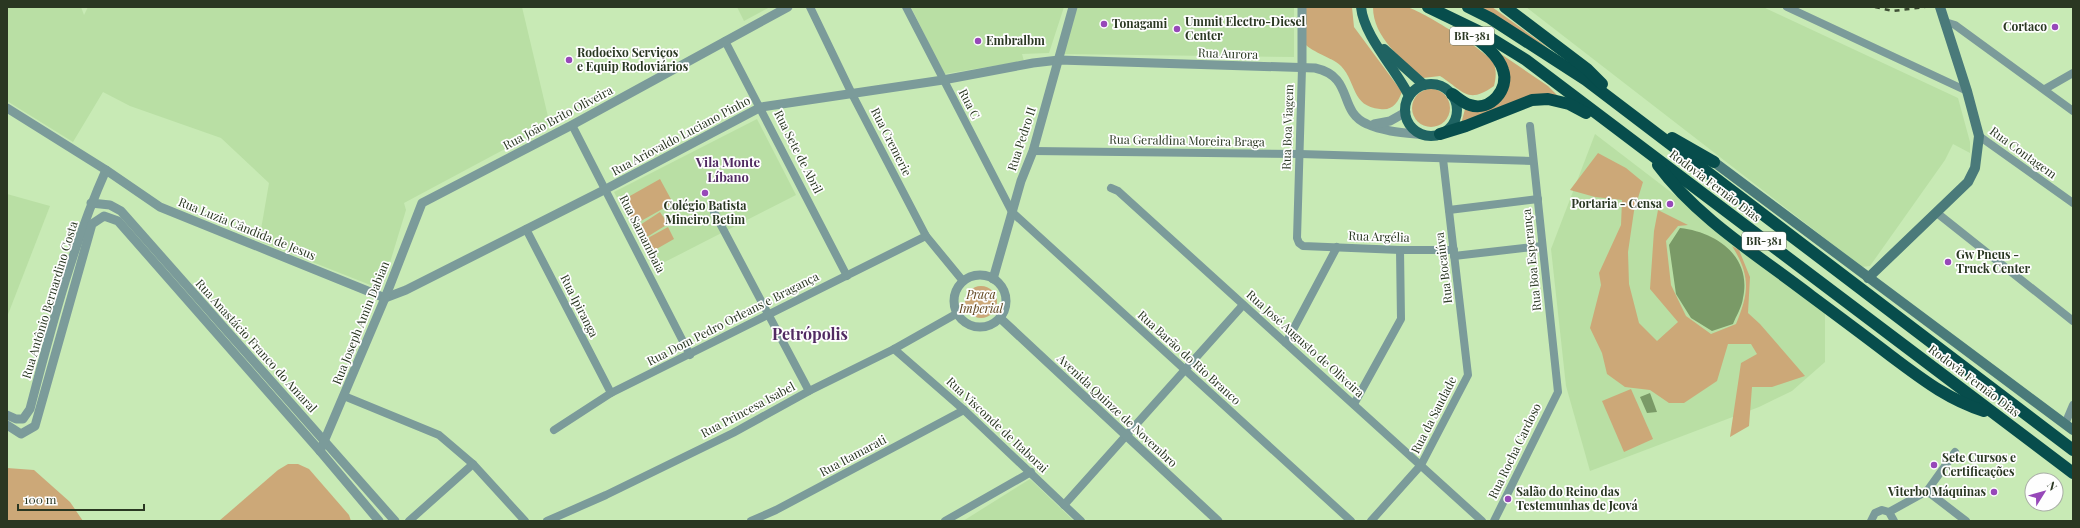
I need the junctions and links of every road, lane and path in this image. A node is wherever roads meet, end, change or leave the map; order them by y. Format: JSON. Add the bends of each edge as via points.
{"nodes":[{"id":1,"x":788,"y":7,"type":"edge"},
{"id":2,"x":810,"y":7,"type":"edge"},
{"id":3,"x":906,"y":7,"type":"edge"},
{"id":4,"x":1073,"y":7,"type":"edge"},
{"id":5,"x":1302,"y":7,"type":"edge"},
{"id":6,"x":1361,"y":7,"type":"edge"},
{"id":7,"x":1428,"y":7,"type":"edge"},
{"id":8,"x":1468,"y":7,"type":"edge"},
{"id":9,"x":1505,"y":7,"type":"edge"},
{"id":10,"x":1787,"y":7,"type":"edge"},
{"id":11,"x":1940,"y":7,"type":"edge"},
{"id":12,"x":1445,"y":15,"type":"junction"},
{"id":13,"x":1945,"y":22,"type":"junction"},
{"id":14,"x":1374,"y":39,"type":"junction"},
{"id":15,"x":726,"y":41,"type":"junction"},
{"id":16,"x":1059,"y":60,"type":"junction"},
{"id":17,"x":1302,"y":68,"type":"junction"},
{"id":18,"x":2073,"y":73,"type":"edge"},
{"id":19,"x":944,"y":80,"type":"junction"},
{"id":20,"x":1424,"y":85,"type":"junction"},
{"id":21,"x":2045,"y":90,"type":"junction"},
{"id":22,"x":1968,"y":91,"type":"junction"},
{"id":23,"x":852,"y":94,"type":"junction"},
{"id":24,"x":1452,"y":94,"type":"junction"},
{"id":25,"x":1409,"y":96,"type":"junction"},
{"id":26,"x":761,"y":107,"type":"junction"},
{"id":27,"x":7,"y":108,"type":"edge"},
{"id":28,"x":2073,"y":111,"type":"edge"},
{"id":29,"x":1406,"y":112,"type":"junction"},
{"id":30,"x":1638,"y":120,"type":"junction"},
{"id":31,"x":572,"y":124,"type":"junction"},
{"id":32,"x":1367,"y":124,"type":"junction"},
{"id":33,"x":1530,"y":126,"type":"dead end"},
{"id":34,"x":1652,"y":130,"type":"junction"},
{"id":35,"x":1425,"y":134,"type":"junction"},
{"id":36,"x":1440,"y":134,"type":"junction"},
{"id":37,"x":1979,"y":136,"type":"junction"},
{"id":38,"x":1628,"y":137,"type":"junction"},
{"id":39,"x":1033,"y":151,"type":"junction"},
{"id":40,"x":1300,"y":154,"type":"junction"},
{"id":41,"x":1443,"y":159,"type":"junction"},
{"id":42,"x":1533,"y":161,"type":"junction"},
{"id":43,"x":1714,"y":162,"type":"joint"},
{"id":44,"x":106,"y":170,"type":"junction"},
{"id":45,"x":1112,"y":188,"type":"dead end"},
{"id":46,"x":606,"y":189,"type":"junction"},
{"id":47,"x":1538,"y":199,"type":"junction"},
{"id":48,"x":91,"y":203,"type":"junction"},
{"id":49,"x":422,"y":203,"type":"joint"},
{"id":50,"x":2073,"y":203,"type":"edge"},
{"id":51,"x":1449,"y":210,"type":"junction"},
{"id":52,"x":714,"y":212,"type":"dead end"},
{"id":53,"x":1012,"y":212,"type":"junction"},
{"id":54,"x":1937,"y":213,"type":"junction"},
{"id":55,"x":92,"y":224,"type":"joint"},
{"id":56,"x":526,"y":229,"type":"junction"},
{"id":57,"x":926,"y":236,"type":"junction"},
{"id":58,"x":1303,"y":246,"type":"joint"},
{"id":59,"x":1542,"y":246,"type":"junction"},
{"id":60,"x":1337,"y":247,"type":"junction"},
{"id":61,"x":1400,"y":250,"type":"junction"},
{"id":62,"x":1454,"y":253,"type":"junction"},
{"id":63,"x":847,"y":276,"type":"junction"},
{"id":64,"x":1868,"y":278,"type":"junction"},
{"id":65,"x":993,"y":279,"type":"junction"},
{"id":66,"x":963,"y":281,"type":"junction"},
{"id":67,"x":385,"y":298,"type":"junction"},
{"id":68,"x":1243,"y":305,"type":"junction"},
{"id":69,"x":956,"y":314,"type":"junction"},
{"id":70,"x":769,"y":315,"type":"junction"},
{"id":71,"x":1000,"y":318,"type":"junction"},
{"id":72,"x":2073,"y":321,"type":"edge"},
{"id":73,"x":50,"y":336,"type":"junction"},
{"id":74,"x":60,"y":339,"type":"junction"},
{"id":75,"x":1286,"y":343,"type":"junction"},
{"id":76,"x":894,"y":349,"type":"junction"},
{"id":77,"x":690,"y":355,"type":"junction"},
{"id":78,"x":1184,"y":371,"type":"junction"},
{"id":79,"x":1468,"y":375,"type":"joint"},
{"id":80,"x":809,"y":391,"type":"junction"},
{"id":81,"x":1558,"y":392,"type":"joint"},
{"id":82,"x":611,"y":393,"type":"junction"},
{"id":83,"x":344,"y":396,"type":"junction"},
{"id":84,"x":1354,"y":404,"type":"junction"},
{"id":85,"x":2073,"y":405,"type":"edge"},
{"id":86,"x":964,"y":410,"type":"junction"},
{"id":87,"x":7,"y":414,"type":"edge"},
{"id":88,"x":7,"y":425,"type":"edge"},
{"id":89,"x":2069,"y":427,"type":"edge"},
{"id":90,"x":554,"y":430,"type":"dead end"},
{"id":91,"x":1125,"y":436,"type":"junction"},
{"id":92,"x":324,"y":441,"type":"junction"},
{"id":93,"x":2073,"y":450,"type":"edge"},
{"id":94,"x":320,"y":451,"type":"junction"},
{"id":95,"x":1955,"y":452,"type":"dead end"},
{"id":96,"x":2053,"y":458,"type":"junction"},
{"id":97,"x":473,"y":464,"type":"junction"},
{"id":98,"x":1421,"y":465,"type":"junction"},
{"id":99,"x":1031,"y":472,"type":"junction"},
{"id":100,"x":2073,"y":473,"type":"edge"},
{"id":101,"x":2073,"y":477,"type":"edge"},
{"id":102,"x":1928,"y":491,"type":"junction"},
{"id":103,"x":1064,"y":505,"type":"junction"},
{"id":104,"x":1889,"y":512,"type":"junction"},
{"id":105,"x":379,"y":521,"type":"edge"},
{"id":106,"x":395,"y":521,"type":"edge"},
{"id":107,"x":408,"y":521,"type":"edge"},
{"id":108,"x":525,"y":521,"type":"edge"},
{"id":109,"x":547,"y":521,"type":"edge"},
{"id":110,"x":752,"y":521,"type":"edge"},
{"id":111,"x":945,"y":521,"type":"edge"},
{"id":112,"x":1082,"y":521,"type":"edge"},
{"id":113,"x":1218,"y":521,"type":"edge"},
{"id":114,"x":1351,"y":521,"type":"edge"},
{"id":115,"x":1371,"y":521,"type":"edge"},
{"id":116,"x":1482,"y":521,"type":"edge"},
{"id":117,"x":1494,"y":521,"type":"edge"},
{"id":118,"x":1871,"y":521,"type":"edge"},
{"id":119,"x":1894,"y":521,"type":"edge"},
{"id":120,"x":1966,"y":521,"type":"edge"}],
"edges":[{"from":1,"to":15,"type":"street","name":"Rua João Brito Oliveira"},
{"from":2,"to":23,"type":"street","name":"Rua Cremerie"},
{"from":3,"to":19,"type":"street","name":"Rua C"},
{"from":4,"to":16,"type":"street","name":"Rua Pedro II"},
{"from":5,"to":17,"type":"street","name":"Rua Boa Viagem"},
{"from":6,"to":14,"type":"main road","via":[[1362,15]]},
{"from":7,"to":12,"type":"highway","number":"BR-381"},
{"from":8,"to":30,"type":"highway","name":"Rodovia Fernão Dias","number":"BR-381","via":[[1490,18],[1586,80]]},
{"from":9,"to":30,"type":"highway","via":[[1587,69]]},
{"from":10,"to":22,"type":"street"},
{"from":11,"to":13,"type":"main road"},
{"from":12,"to":24,"type":"highway","number":"BR-381","via":[[1481,43],[1504,70],[1502,90],[1488,104],[1480,107],[1469,105]]},
{"from":12,"to":38,"type":"highway","number":"BR-381","via":[[1484,34],[1526,60]]},
{"from":13,"to":21,"type":"street","via":[[1956,24]]},
{"from":13,"to":22,"type":"main road"},
{"from":14,"to":20,"type":"main road"},
{"from":14,"to":25,"type":"main road"},
{"from":15,"to":26,"type":"street","name":"Rua Sete de Abril"},
{"from":15,"to":31,"type":"street","name":"Rua João Brito Oliveira"},
{"from":16,"to":17,"type":"street","name":"Rua Aurora"},
{"from":16,"to":19,"type":"street","name":"Rua Ariovaldo Luciano Pinho"},
{"from":16,"to":39,"type":"street","name":"Rua Pedro II"},
{"from":17,"to":32,"type":"street","name":"Rua Aurora","via":[[1327,71],[1335,77],[1350,109]]},
{"from":17,"to":40,"type":"street","name":"Rua Boa Viagem"},
{"from":18,"to":21,"type":"street"},
{"from":19,"to":23,"type":"street","name":"Rua Ariovaldo Luciano Pinho"},
{"from":19,"to":53,"type":"street","name":"Rua C"},
{"from":20,"to":24,"type":"main road","via":[[1439,85]]},
{"from":20,"to":25,"type":"main road"},
{"from":21,"to":28,"type":"street"},
{"from":22,"to":37,"type":"main road"},
{"from":23,"to":26,"type":"street","name":"Rua Ariovaldo Luciano Pinho"},
{"from":23,"to":57,"type":"street","name":"Rua Cremerie"},
{"from":24,"to":36,"type":"main road","via":[[1457,109],[1456,117],[1447,130]]},
{"from":25,"to":29,"type":"main road"},
{"from":26,"to":46,"type":"street","name":"Rua Ariovaldo Luciano Pinho"},
{"from":26,"to":63,"type":"street","name":"Rua Sete de Abril"},
{"from":27,"to":44,"type":"street","name":"Rua Luzia Cândida de Jesus"},
{"from":29,"to":32,"type":"street","via":[[1390,121]]},
{"from":29,"to":35,"type":"main road","via":[[1412,126]]},
{"from":30,"to":34,"type":"highway","name":"Rodovia Fernão Dias","number":"BR-381"},
{"from":31,"to":46,"type":"street","name":"Rua Samambaia"},
{"from":31,"to":49,"type":"street","name":"Rua João Brito Oliveira"},
{"from":32,"to":35,"type":"street","name":"Rua Aurora","via":[[1393,131]]},
{"from":33,"to":42,"type":"street","name":"Rua Boa Esperança"},
{"from":34,"to":43,"type":"highway","number":"BR-381","via":[[1676,140]]},
{"from":34,"to":93,"type":"highway","name":"Rodovia Fernão Dias","number":"BR-381"},
{"from":35,"to":36,"type":"main road"},
{"from":36,"to":38,"type":"highway","via":[[1532,100],[1548,99],[1569,104]]},
{"from":37,"to":50,"type":"street","name":"Rua Contagem"},
{"from":37,"to":54,"type":"main road","via":[[1975,168],[1968,182]]},
{"from":38,"to":96,"type":"highway","name":"Rodovia Fernão Dias","number":"BR-381","via":[[1649,153],[1673,185],[1699,210],[1832,311],[1940,392],[1962,404],[1995,415]]},
{"from":39,"to":40,"type":"street","name":"Rua Geraldina Moreira Braga"},
{"from":39,"to":53,"type":"street","name":"Rua Pedro II","via":[[1020,182]]},
{"from":40,"to":41,"type":"street","name":"Rua Geraldina Moreira Braga"},
{"from":40,"to":58,"type":"street","name":"Rua Boa Viagem","via":[[1297,238]]},
{"from":41,"to":42,"type":"street","name":"Rua Geraldina Moreira Braga"},
{"from":41,"to":51,"type":"street","name":"Rua Bocaiúva"},
{"from":42,"to":47,"type":"street","name":"Rua Boa Esperança"},
{"from":43,"to":64,"type":"main road","name":"Rodovia Fernão Dias","number":"BR-381"},
{"from":44,"to":48,"type":"street","name":"Rua Antônio Bernardino Costa"},
{"from":44,"to":67,"type":"street","name":"Rua Luzia Cândida de Jesus","via":[[160,207]]},
{"from":45,"to":68,"type":"street","name":"Rua José Augusto de Oliveira"},
{"from":46,"to":56,"type":"street","name":"Rua Ariovaldo Luciano Pinho"},
{"from":46,"to":77,"type":"street","name":"Rua Samambaia"},
{"from":47,"to":51,"type":"street"},
{"from":47,"to":59,"type":"street","name":"Rua Boa Esperança"},
{"from":48,"to":73,"type":"street","name":"Rua Antônio Bernardino Costa"},
{"from":48,"to":92,"type":"street","name":"Rua Anastácio Franco do Amaral","via":[[110,205],[121,211]]},
{"from":49,"to":67,"type":"street","name":"Rua Joseph Amin Dabian"},
{"from":51,"to":62,"type":"street","name":"Rua Bocaiúva"},
{"from":52,"to":70,"type":"street"},
{"from":53,"to":65,"type":"street","name":"Rua Pedro II"},
{"from":53,"to":78,"type":"street","name":"Rua Barão do Rio Branco"},
{"from":54,"to":64,"type":"main road"},
{"from":54,"to":72,"type":"street"},
{"from":55,"to":74,"type":"street","name":"Rua Antônio Bernardino Costa"},
{"from":55,"to":94,"type":"street","name":"Rua Anastácio Franco do Amaral","via":[[104,216],[118,221]]},
{"from":56,"to":67,"type":"street","name":"Rua Ariovaldo Luciano Pinho","via":[[406,290]]},
{"from":56,"to":82,"type":"street","name":"Rua Ipiranga"},
{"from":57,"to":63,"type":"street","name":"Rua Dom Pedro Orleans e Bragança"},
{"from":57,"to":66,"type":"street","name":"Rua Cremerie"},
{"from":58,"to":60,"type":"street","name":"Rua Argélia"},
{"from":59,"to":62,"type":"street","name":"Rua Argélia"},
{"from":59,"to":81,"type":"street","name":"Rua Boa Esperança"},
{"from":60,"to":61,"type":"street","name":"Rua Argélia"},
{"from":60,"to":75,"type":"street"},
{"from":61,"to":62,"type":"street","name":"Rua Argélia"},
{"from":61,"to":84,"type":"street","via":[[1401,319]]},
{"from":62,"to":79,"type":"street","name":"Rua Bocaiúva"},
{"from":63,"to":70,"type":"street","name":"Rua Dom Pedro Orleans e Bragança"},
{"from":64,"to":89,"type":"main road","name":"Rodovia Fernão Dias","number":"BR-381"},
{"from":65,"to":66,"type":"street","via":[[977,275]]},
{"from":65,"to":71,"type":"street","via":[[1000,284],[1006,301],[1005,310]]},
{"from":66,"to":69,"type":"street","via":[[954,296]]},
{"from":67,"to":83,"type":"street","name":"Rua Joseph Amin Dabian"},
{"from":68,"to":75,"type":"street","name":"Rua José Augusto de Oliveira"},
{"from":68,"to":78,"type":"street"},
{"from":69,"to":71,"type":"street","via":[[969,326],[977,328],[986,327]]},
{"from":69,"to":76,"type":"street","name":"Rua Princesa Isabel"},
{"from":70,"to":77,"type":"street","name":"Rua Dom Pedro Orleans e Bragança"},
{"from":70,"to":80,"type":"street"},
{"from":71,"to":91,"type":"street","name":"Avenida Quinze de Novembro"},
{"from":73,"to":74,"type":"street"},
{"from":73,"to":87,"type":"street","name":"Rua Antônio Bernardino Costa","via":[[28,414],[23,419],[16,419]]},
{"from":74,"to":88,"type":"street","name":"Rua Antônio Bernardino Costa","via":[[35,426],[21,434]]},
{"from":75,"to":84,"type":"street","name":"Rua José Augusto de Oliveira"},
{"from":76,"to":80,"type":"street","name":"Rua Princesa Isabel"},
{"from":76,"to":86,"type":"street","name":"Rua Visconde de Itaborai"},
{"from":77,"to":82,"type":"street","name":"Rua Dom Pedro Orleans e Bragança"},
{"from":78,"to":91,"type":"street"},
{"from":78,"to":114,"type":"street","name":"Rua Barão do Rio Branco"},
{"from":79,"to":98,"type":"street","name":"Rua da Saudade"},
{"from":80,"to":109,"type":"street","name":"Rua Princesa Isabel","via":[[733,433]]},
{"from":81,"to":117,"type":"street","name":"Rua Rocha Cardoso"},
{"from":82,"to":90,"type":"street","name":"Rua Dom Pedro Orleans e Bragança"},
{"from":83,"to":92,"type":"street","name":"Rua Joseph Amin Dabian"},
{"from":83,"to":97,"type":"street","via":[[439,435]]},
{"from":84,"to":98,"type":"street","name":"Rua José Augusto de Oliveira"},
{"from":85,"to":89,"type":"street"},
{"from":86,"to":99,"type":"street","name":"Rua Visconde de Itaborai"},
{"from":86,"to":110,"type":"street","name":"Rua Itamarati"},
{"from":91,"to":103,"type":"street"},
{"from":91,"to":113,"type":"street","name":"Avenida Quinze de Novembro"},
{"from":92,"to":94,"type":"street","name":"Rua Joseph Amin Dabian"},
{"from":92,"to":106,"type":"street","name":"Rua Anastácio Franco do Amaral"},
{"from":94,"to":105,"type":"street","name":"Rua Anastácio Franco do Amaral"},
{"from":95,"to":102,"type":"street"},
{"from":96,"to":100,"type":"highway","name":"Rodovia Fernão Dias"},
{"from":96,"to":101,"type":"highway"},
{"from":97,"to":107,"type":"street"},
{"from":97,"to":108,"type":"street"},
{"from":98,"to":115,"type":"street","name":"Rua da Saudade"},
{"from":98,"to":116,"type":"street","name":"Rua José Augusto de Oliveira"},
{"from":99,"to":103,"type":"street","name":"Rua Visconde de Itaborai"},
{"from":99,"to":111,"type":"street"},
{"from":102,"to":104,"type":"street"},
{"from":102,"to":120,"type":"street"},
{"from":103,"to":112,"type":"street","name":"Rua Visconde de Itaborai"},
{"from":104,"to":118,"type":"street","via":[[1878,511]]},
{"from":104,"to":119,"type":"street"}]}
